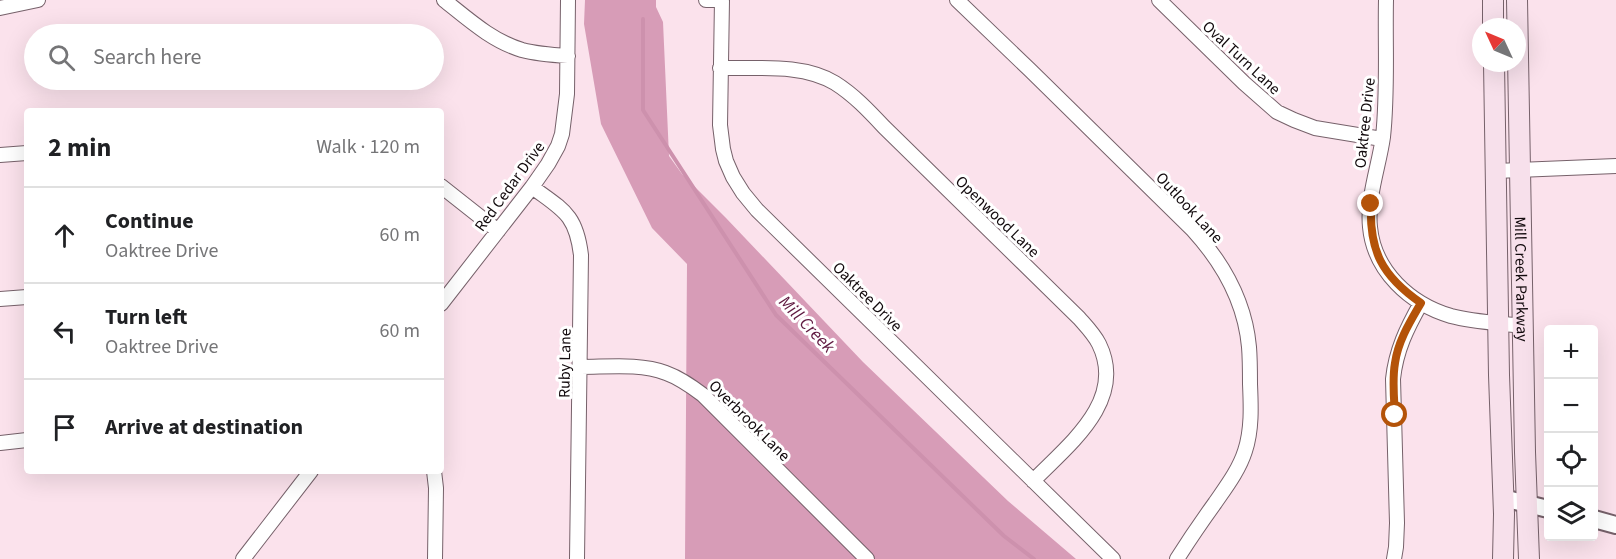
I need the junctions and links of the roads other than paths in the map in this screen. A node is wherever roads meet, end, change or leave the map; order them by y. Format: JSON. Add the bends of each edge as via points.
{"nodes":[{"id":1,"x":38,"y":0,"type":"edge"},
{"id":2,"x":444,"y":0,"type":"edge"},
{"id":3,"x":568,"y":0,"type":"edge"},
{"id":4,"x":706,"y":0,"type":"edge"},
{"id":5,"x":722,"y":0,"type":"edge"},
{"id":6,"x":957,"y":0,"type":"edge"},
{"id":7,"x":1159,"y":0,"type":"edge"},
{"id":8,"x":1386,"y":0,"type":"edge"},
{"id":9,"x":1493,"y":0,"type":"edge"},
{"id":10,"x":1517,"y":0,"type":"edge"},
{"id":11,"x":0,"y":8,"type":"edge"},
{"id":12,"x":1493,"y":18,"type":"edge"},
{"id":13,"x":568,"y":56,"type":"junction"},
{"id":14,"x":720,"y":68,"type":"junction"},
{"id":15,"x":1494,"y":72,"type":"edge"},
{"id":16,"x":1382,"y":139,"type":"junction"},
{"id":17,"x":24,"y":153,"type":"edge"},
{"id":18,"x":0,"y":156,"type":"edge"},
{"id":19,"x":1616,"y":166,"type":"edge"},
{"id":20,"x":1520,"y":170,"type":"junction"},
{"id":21,"x":1496,"y":171,"type":"junction"},
{"id":22,"x":532,"y":187,"type":"junction"},
{"id":23,"x":444,"y":188,"type":"edge"},
{"id":24,"x":498,"y":231,"type":"junction"},
{"id":25,"x":24,"y":297,"type":"edge"},
{"id":26,"x":0,"y":299,"type":"edge"},
{"id":27,"x":444,"y":300,"type":"edge"},
{"id":28,"x":1421,"y":303,"type":"junction"},
{"id":29,"x":1498,"y":322,"type":"junction"},
{"id":30,"x":1523,"y":326,"type":"junction"},
{"id":31,"x":581,"y":367,"type":"junction"},
{"id":32,"x":24,"y":440,"type":"edge"},
{"id":33,"x":0,"y":443,"type":"edge"},
{"id":34,"x":309,"y":474,"type":"edge"},
{"id":35,"x":434,"y":474,"type":"edge"},
{"id":36,"x":1033,"y":481,"type":"junction"},
{"id":37,"x":1503,"y":498,"type":"junction"},
{"id":38,"x":1527,"y":504,"type":"junction"},
{"id":39,"x":1544,"y":507,"type":"edge"},
{"id":40,"x":1598,"y":520,"type":"edge"},
{"id":41,"x":1616,"y":525,"type":"edge"},
{"id":42,"x":243,"y":559,"type":"edge"},
{"id":43,"x":435,"y":559,"type":"edge"},
{"id":44,"x":577,"y":559,"type":"edge"},
{"id":45,"x":867,"y":559,"type":"edge"},
{"id":46,"x":1113,"y":559,"type":"edge"},
{"id":47,"x":1177,"y":559,"type":"edge"},
{"id":48,"x":1394,"y":559,"type":"edge"},
{"id":49,"x":1503,"y":559,"type":"edge"},
{"id":50,"x":1529,"y":559,"type":"edge"}],
"edges":[{"from":1,"to":11,"type":"street"},
{"from":2,"to":13,"type":"street","via":[[501,41],[538,54]]},
{"from":3,"to":13,"type":"street","name":"Red Cedar Drive"},
{"from":4,"to":5,"type":"street"},
{"from":5,"to":14,"type":"street","name":"Oaktree Drive"},
{"from":6,"to":47,"type":"street","name":"Outlook Lane","via":[[1193,230],[1211,252],[1242,310],[1249,345],[1251,398],[1245,450],[1228,484]]},
{"from":7,"to":16,"type":"street","name":"Oval Turn Lane","via":[[1277,112],[1315,128]]},
{"from":8,"to":16,"type":"street","name":"Oaktree Drive","via":[[1386,106]]},
{"from":9,"to":12,"type":"main road"},
{"from":10,"to":20,"type":"main road","name":"Mill Creek Parkway"},
{"from":13,"to":22,"type":"street","name":"Red Cedar Drive","via":[[562,134]]},
{"from":14,"to":36,"type":"street","name":"Oaktree Drive","via":[[723,149],[743,193]]},
{"from":14,"to":36,"type":"street","name":"Openwood Lane","via":[[802,71],[842,88],[1094,336],[1106,366],[1100,405],[1078,435]]},
{"from":15,"to":21,"type":"main road","name":"Mill Creek Parkway"},
{"from":16,"to":28,"type":"street","name":"Oaktree Drive","via":[[1371,204],[1373,243],[1392,279]]},
{"from":17,"to":18,"type":"street"},
{"from":19,"to":20,"type":"street"},
{"from":20,"to":21,"type":"street"},
{"from":20,"to":30,"type":"main road","name":"Mill Creek Parkway"},
{"from":21,"to":29,"type":"main road","name":"Mill Creek Parkway"},
{"from":22,"to":24,"type":"street","name":"Red Cedar Drive"},
{"from":22,"to":31,"type":"street","name":"Ruby Lane","via":[[567,214],[579,239]]},
{"from":23,"to":24,"type":"street"},
{"from":24,"to":27,"type":"street","name":"Red Cedar Drive"},
{"from":25,"to":26,"type":"street"},
{"from":28,"to":29,"type":"street","name":"Oaktree Drive","via":[[1470,320]]},
{"from":28,"to":48,"type":"street","via":[[1407,328],[1395,364]]},
{"from":29,"to":30,"type":"street","name":"Oaktree Drive"},
{"from":29,"to":37,"type":"main road","name":"Mill Creek Parkway"},
{"from":30,"to":38,"type":"main road","name":"Mill Creek Parkway"},
{"from":31,"to":44,"type":"street","name":"Ruby Lane"},
{"from":31,"to":45,"type":"street","name":"Overbrook Lane","via":[[654,369],[688,384]]},
{"from":32,"to":33,"type":"street"},
{"from":34,"to":42,"type":"street"},
{"from":35,"to":43,"type":"street"},
{"from":36,"to":46,"type":"street","name":"Oaktree Drive"},
{"from":37,"to":38,"type":"street"},
{"from":37,"to":49,"type":"main road","name":"Mill Creek Parkway"},
{"from":38,"to":39,"type":"street"},
{"from":38,"to":50,"type":"main road","name":"Mill Creek Parkway"},
{"from":40,"to":41,"type":"street"}]}
